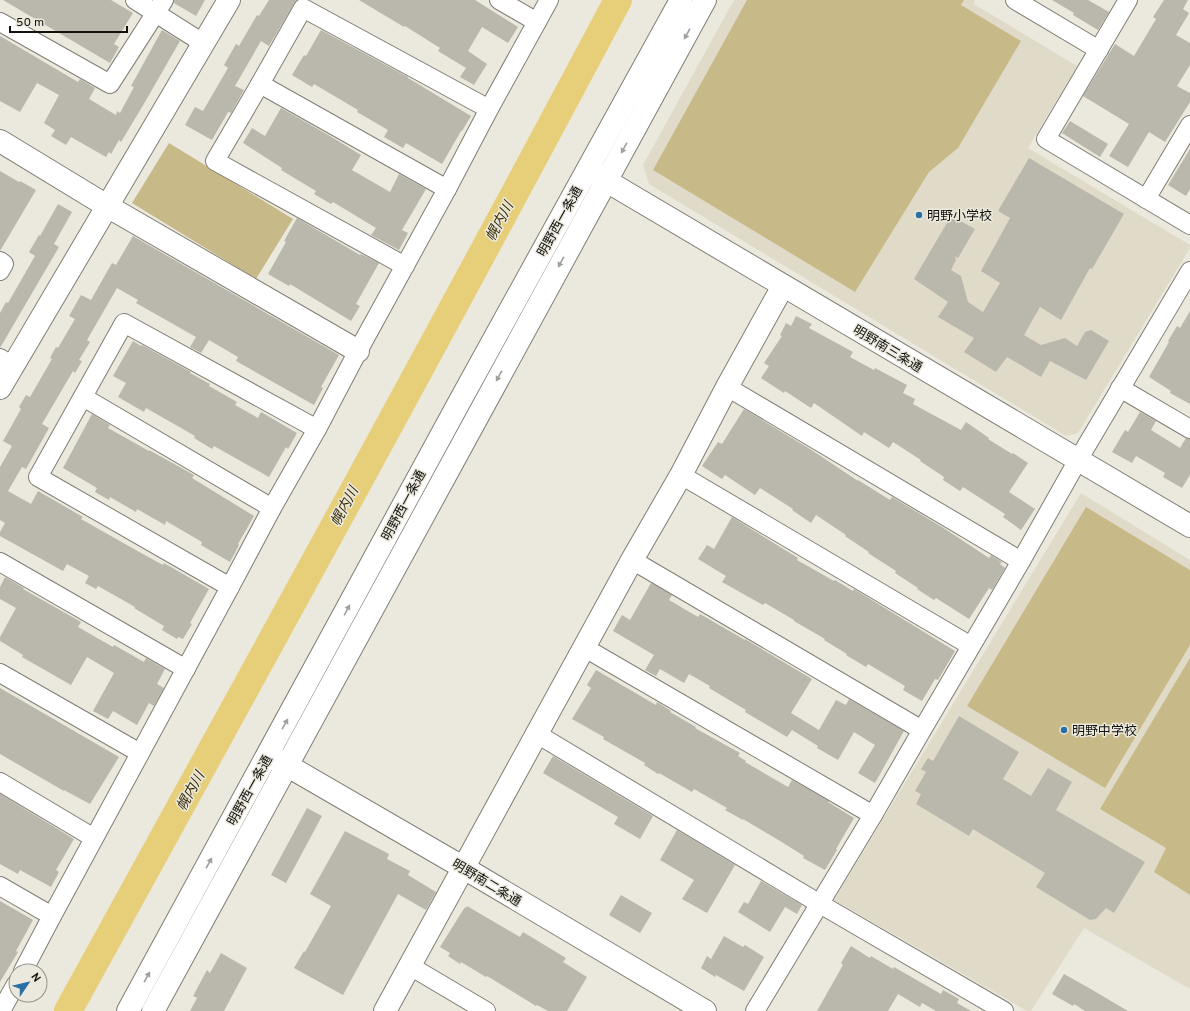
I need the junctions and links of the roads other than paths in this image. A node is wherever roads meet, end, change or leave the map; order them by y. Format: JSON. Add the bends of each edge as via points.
{"nodes":[{"id":1,"x":135,"y":0,"type":"edge"},
{"id":2,"x":229,"y":0,"type":"edge"},
{"id":3,"x":499,"y":0,"type":"edge"},
{"id":4,"x":549,"y":0,"type":"edge"},
{"id":5,"x":681,"y":0,"type":"edge"},
{"id":6,"x":706,"y":0,"type":"edge"},
{"id":7,"x":1016,"y":0,"type":"edge"},
{"id":8,"x":1128,"y":0,"type":"edge"},
{"id":9,"x":160,"y":6,"type":"edge"},
{"id":10,"x":0,"y":22,"type":"edge"},
{"id":11,"x":537,"y":22,"type":"junction"},
{"id":12,"x":203,"y":43,"type":"junction"},
{"id":13,"x":1099,"y":50,"type":"junction"},
{"id":14,"x":260,"y":84,"type":"junction"},
{"id":15,"x":489,"y":109,"type":"junction"},
{"id":16,"x":1190,"y":125,"type":"edge"},
{"id":17,"x":0,"y":141,"type":"edge"},
{"id":18,"x":587,"y":169,"type":"junction"},
{"id":19,"x":606,"y":180,"type":"junction"},
{"id":20,"x":447,"y":189,"type":"junction"},
{"id":21,"x":1146,"y":199,"type":"junction"},
{"id":22,"x":107,"y":206,"type":"junction"},
{"id":23,"x":1190,"y":225,"type":"edge"},
{"id":24,"x":0,"y":262,"type":"edge"},
{"id":25,"x":405,"y":266,"type":"junction"},
{"id":26,"x":0,"y":271,"type":"edge"},
{"id":27,"x":1190,"y":271,"type":"edge"},
{"id":28,"x":783,"y":286,"type":"junction"},
{"id":29,"x":358,"y":351,"type":"junction"},
{"id":30,"x":6,"y":362,"type":"edge"},
{"id":31,"x":727,"y":387,"type":"junction"},
{"id":32,"x":0,"y":388,"type":"edge"},
{"id":33,"x":1120,"y":388,"type":"junction"},
{"id":34,"x":83,"y":397,"type":"junction"},
{"id":35,"x":1188,"y":424,"type":"edge"},
{"id":36,"x":317,"y":429,"type":"junction"},
{"id":37,"x":1078,"y":460,"type":"junction"},
{"id":38,"x":681,"y":475,"type":"junction"},
{"id":39,"x":272,"y":508,"type":"junction"},
{"id":40,"x":1190,"y":526,"type":"edge"},
{"id":41,"x":632,"y":560,"type":"junction"},
{"id":42,"x":1022,"y":561,"type":"junction"},
{"id":43,"x":0,"y":562,"type":"edge"},
{"id":44,"x":230,"y":587,"type":"junction"},
{"id":45,"x":971,"y":646,"type":"junction"},
{"id":46,"x":585,"y":648,"type":"junction"},
{"id":47,"x":186,"y":669,"type":"junction"},
{"id":48,"x":0,"y":673,"type":"edge"},
{"id":49,"x":922,"y":730,"type":"junction"},
{"id":50,"x":537,"y":734,"type":"junction"},
{"id":51,"x":140,"y":753,"type":"junction"},
{"id":52,"x":268,"y":754,"type":"junction"},
{"id":53,"x":288,"y":766,"type":"junction"},
{"id":54,"x":0,"y":782,"type":"edge"},
{"id":55,"x":873,"y":815,"type":"junction"},
{"id":56,"x":94,"y":838,"type":"junction"},
{"id":57,"x":464,"y":868,"type":"junction"},
{"id":58,"x":0,"y":886,"type":"edge"},
{"id":59,"x":820,"y":904,"type":"junction"},
{"id":60,"x":52,"y":916,"type":"junction"},
{"id":61,"x":27,"y":963,"type":"edge"},
{"id":62,"x":410,"y":966,"type":"junction"},
{"id":63,"x":128,"y":1011,"type":"edge"},
{"id":64,"x":153,"y":1011,"type":"edge"},
{"id":65,"x":385,"y":1011,"type":"edge"},
{"id":66,"x":486,"y":1011,"type":"edge"},
{"id":67,"x":705,"y":1011,"type":"edge"},
{"id":68,"x":755,"y":1011,"type":"edge"},
{"id":69,"x":1004,"y":1011,"type":"edge"}],
"edges":[{"from":1,"to":9,"type":"street"},
{"from":2,"to":12,"type":"street"},
{"from":3,"to":11,"type":"street"},
{"from":4,"to":11,"type":"street"},
{"from":5,"to":18,"type":"street","name":"明野西一条通"},
{"from":6,"to":19,"type":"street","name":"明野西一条通","one_way":true},
{"from":7,"to":13,"type":"street"},
{"from":8,"to":13,"type":"street"},
{"from":9,"to":10,"type":"street","via":[[110,84]]},
{"from":9,"to":12,"type":"street"},
{"from":11,"to":15,"type":"street"},
{"from":12,"to":22,"type":"street"},
{"from":13,"to":21,"type":"street","via":[[1046,139]]},
{"from":14,"to":15,"type":"street","via":[[303,8]]},
{"from":14,"to":20,"type":"street"},
{"from":14,"to":25,"type":"street","via":[[215,161]]},
{"from":15,"to":20,"type":"street"},
{"from":16,"to":21,"type":"street"},
{"from":17,"to":22,"type":"street"},
{"from":18,"to":19,"type":"street","name":"明野南三条通"},
{"from":52,"to":18,"type":"street","name":"明野西一条通","one_way":true},
{"from":19,"to":28,"type":"street","name":"明野南三条通"},
{"from":19,"to":53,"type":"street","name":"明野西一条通","one_way":true},
{"from":20,"to":25,"type":"street"},
{"from":21,"to":23,"type":"street"},
{"from":22,"to":29,"type":"street"},
{"from":22,"to":30,"type":"street"},
{"from":24,"to":26,"type":"street","via":[[4,264]]},
{"from":25,"to":29,"type":"street"},
{"from":27,"to":33,"type":"street"},
{"from":28,"to":31,"type":"street"},
{"from":28,"to":37,"type":"street","name":"明野南三条通"},
{"from":29,"to":36,"type":"street"},
{"from":30,"to":32,"type":"street"},
{"from":31,"to":38,"type":"street"},
{"from":31,"to":42,"type":"street"},
{"from":33,"to":35,"type":"street"},
{"from":33,"to":37,"type":"street"},
{"from":34,"to":36,"type":"street","via":[[124,322]]},
{"from":34,"to":39,"type":"street"},
{"from":34,"to":44,"type":"street","via":[[38,477]]},
{"from":36,"to":39,"type":"street"},
{"from":37,"to":40,"type":"street","name":"明野南三条通"},
{"from":37,"to":42,"type":"street"},
{"from":38,"to":41,"type":"street"},
{"from":38,"to":45,"type":"street"},
{"from":39,"to":44,"type":"street"},
{"from":41,"to":46,"type":"street"},
{"from":41,"to":49,"type":"street"},
{"from":42,"to":45,"type":"street"},
{"from":43,"to":47,"type":"street"},
{"from":44,"to":47,"type":"street"},
{"from":45,"to":49,"type":"street"},
{"from":46,"to":50,"type":"street"},
{"from":46,"to":55,"type":"street"},
{"from":47,"to":51,"type":"street"},
{"from":48,"to":51,"type":"street"},
{"from":49,"to":55,"type":"street"},
{"from":50,"to":57,"type":"street"},
{"from":50,"to":59,"type":"street"},
{"from":51,"to":56,"type":"street"},
{"from":52,"to":53,"type":"street","name":"明野南二条通"},
{"from":63,"to":52,"type":"street","name":"明野西一条通","one_way":true},
{"from":53,"to":57,"type":"street","name":"明野南二条通"},
{"from":53,"to":64,"type":"street","name":"明野西一条通"},
{"from":54,"to":56,"type":"street"},
{"from":55,"to":59,"type":"street"},
{"from":56,"to":60,"type":"street"},
{"from":57,"to":62,"type":"street"},
{"from":57,"to":67,"type":"street","name":"明野南二条通"},
{"from":58,"to":60,"type":"street"},
{"from":59,"to":68,"type":"street"},
{"from":59,"to":69,"type":"street"},
{"from":60,"to":61,"type":"street"},
{"from":62,"to":65,"type":"street"},
{"from":62,"to":66,"type":"street"}]}
